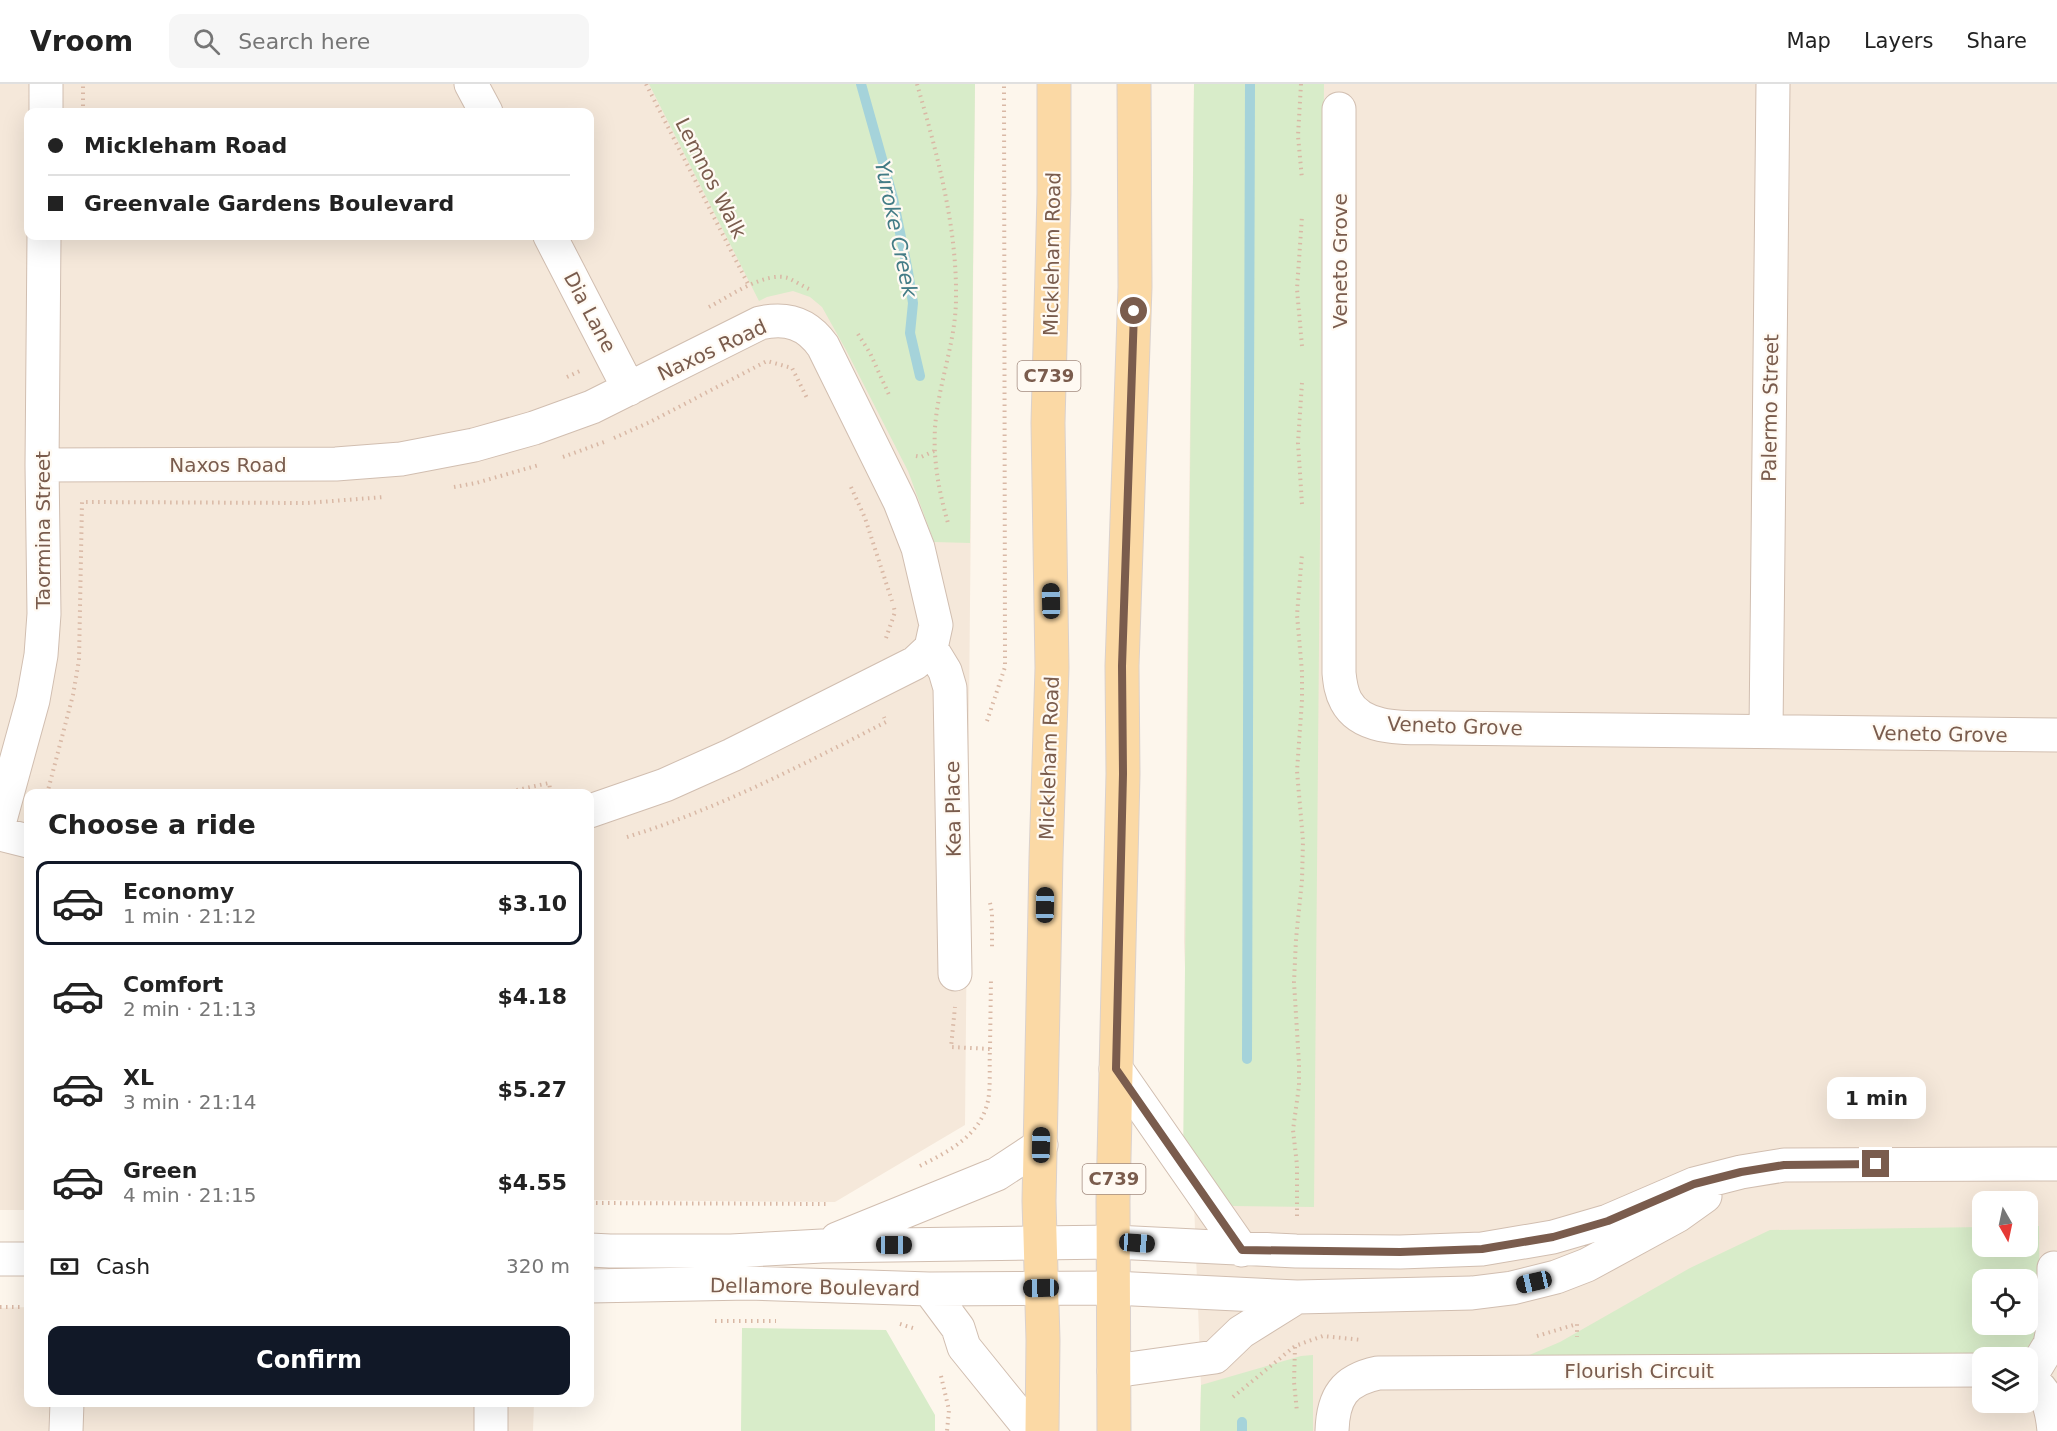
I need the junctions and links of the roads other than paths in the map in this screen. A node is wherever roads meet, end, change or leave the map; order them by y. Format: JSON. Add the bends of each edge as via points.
{"nodes":[{"id":1,"x":46,"y":84,"type":"edge"},
{"id":2,"x":471,"y":84,"type":"edge"},
{"id":3,"x":1054,"y":84,"type":"edge"},
{"id":4,"x":1134,"y":84,"type":"edge"},
{"id":5,"x":1773,"y":84,"type":"edge"},
{"id":6,"x":46,"y":108,"type":"edge"},
{"id":7,"x":484,"y":108,"type":"edge"},
{"id":8,"x":1340,"y":109,"type":"dead end"},
{"id":9,"x":45,"y":240,"type":"edge"},
{"id":10,"x":552,"y":240,"type":"edge"},
{"id":11,"x":629,"y":389,"type":"junction"},
{"id":12,"x":42,"y":465,"type":"junction"},
{"id":13,"x":931,"y":648,"type":"junction"},
{"id":14,"x":1766,"y":731,"type":"junction"},
{"id":15,"x":2057,"y":735,"type":"edge"},
{"id":16,"x":594,"y":810,"type":"edge"},
{"id":17,"x":0,"y":820,"type":"edge"},
{"id":18,"x":0,"y":834,"type":"edge"},
{"id":19,"x":24,"y":840,"type":"edge"},
{"id":20,"x":956,"y":974,"type":"dead end"},
{"id":21,"x":1116,"y":1069,"type":"junction"},
{"id":22,"x":1041,"y":1145,"type":"junction"},
{"id":23,"x":2057,"y":1164,"type":"edge"},
{"id":24,"x":1741,"y":1172,"type":"junction"},
{"id":25,"x":1114,"y":1242,"type":"junction"},
{"id":26,"x":1040,"y":1244,"type":"junction"},
{"id":27,"x":822,"y":1246,"type":"junction"},
{"id":28,"x":594,"y":1250,"type":"edge"},
{"id":29,"x":1242,"y":1250,"type":"junction"},
{"id":30,"x":0,"y":1259,"type":"edge"},
{"id":31,"x":24,"y":1259,"type":"edge"},
{"id":32,"x":2054,"y":1268,"type":"dead end"},
{"id":33,"x":594,"y":1286,"type":"edge"},
{"id":34,"x":1041,"y":1288,"type":"junction"},
{"id":35,"x":1113,"y":1288,"type":"junction"},
{"id":36,"x":929,"y":1289,"type":"junction"},
{"id":37,"x":1297,"y":1297,"type":"junction"},
{"id":38,"x":2038,"y":1363,"type":"edge"},
{"id":39,"x":1972,"y":1370,"type":"edge"},
{"id":40,"x":1114,"y":1371,"type":"junction"},
{"id":41,"x":2038,"y":1384,"type":"edge"},
{"id":42,"x":67,"y":1407,"type":"edge"},
{"id":43,"x":491,"y":1407,"type":"edge"},
{"id":44,"x":66,"y":1431,"type":"edge"},
{"id":45,"x":491,"y":1431,"type":"edge"},
{"id":46,"x":1032,"y":1431,"type":"edge"},
{"id":47,"x":1042,"y":1431,"type":"edge"},
{"id":48,"x":1114,"y":1431,"type":"edge"},
{"id":49,"x":1332,"y":1431,"type":"edge"},
{"id":50,"x":2054,"y":1431,"type":"edge"}],
"edges":[{"from":1,"to":6,"type":"street"},
{"from":2,"to":7,"type":"street"},
{"from":3,"to":22,"type":"main road","name":"Mickleham Road","number":"C739","via":[[1048,423],[1052,668]]},
{"from":4,"to":21,"type":"main road","number":"C739","via":[[1134,287],[1122,666]]},
{"from":5,"to":14,"type":"street","name":"Palermo Street"},
{"from":8,"to":14,"type":"street","name":"Veneto Grove","via":[[1338,640],[1341,689],[1346,701],[1360,717],[1371,722],[1412,728]]},
{"from":9,"to":12,"type":"street","name":"Taormina Street"},
{"from":10,"to":11,"type":"street","name":"Dia Lane"},
{"from":11,"to":12,"type":"street","name":"Naxos Road","via":[[534,428],[401,459],[324,465]]},
{"from":11,"to":13,"type":"street","name":"Naxos Road","via":[[760,323],[789,322],[815,333],[900,502],[918,548],[936,625]]},
{"from":12,"to":17,"type":"street","name":"Taormina Street","via":[[41,655],[33,700]]},
{"from":13,"to":16,"type":"street","via":[[915,663],[742,750],[675,781]]},
{"from":13,"to":20,"type":"street","name":"Kea Place","via":[[950,688]]},
{"from":14,"to":15,"type":"street","name":"Veneto Grove"},
{"from":18,"to":19,"type":"street"},
{"from":21,"to":25,"type":"main road","number":"C739"},
{"from":21,"to":29,"type":"street"},
{"from":22,"to":26,"type":"main road","name":"Mickleham Road","number":"C739"},
{"from":22,"to":27,"type":"street","via":[[997,1174]]},
{"from":23,"to":24,"type":"street","name":"Dellamore Boulevard","via":[[1796,1164]]},
{"from":24,"to":29,"type":"street","name":"Dellamore Boulevard","via":[[1694,1184],[1608,1221],[1522,1244],[1439,1251]]},
{"from":24,"to":37,"type":"street","name":"Dellamore Boulevard","via":[[1635,1240],[1556,1277],[1472,1293]]},
{"from":25,"to":26,"type":"street","name":"Dellamore Boulevard"},
{"from":25,"to":29,"type":"street","name":"Dellamore Boulevard"},
{"from":25,"to":35,"type":"main road","number":"C739"},
{"from":26,"to":27,"type":"street","name":"Dellamore Boulevard"},
{"from":26,"to":34,"type":"main road","name":"Mickleham Road","number":"C739"},
{"from":27,"to":28,"type":"street","name":"Dellamore Boulevard","via":[[731,1251]]},
{"from":30,"to":31,"type":"street"},
{"from":32,"to":38,"type":"street","via":[[2054,1323],[2050,1344]]},
{"from":33,"to":36,"type":"street","name":"Dellamore Boulevard","via":[[749,1283]]},
{"from":34,"to":35,"type":"street","name":"Dellamore Boulevard"},
{"from":34,"to":36,"type":"street","name":"Dellamore Boulevard"},
{"from":34,"to":47,"type":"main road","name":"Mickleham Road","number":"C739"},
{"from":35,"to":37,"type":"street","name":"Dellamore Boulevard"},
{"from":35,"to":40,"type":"main road","number":"C739"},
{"from":36,"to":46,"type":"street","via":[[958,1328],[964,1347]]},
{"from":37,"to":40,"type":"street","via":[[1241,1332],[1215,1357]]},
{"from":39,"to":49,"type":"street","name":"Flourish Circuit","via":[[1378,1373],[1363,1376],[1343,1390],[1332,1417]]},
{"from":40,"to":48,"type":"main road","number":"C739"},
{"from":41,"to":50,"type":"street","via":[[2046,1394]]},
{"from":42,"to":44,"type":"street"},
{"from":43,"to":45,"type":"street"}]}
